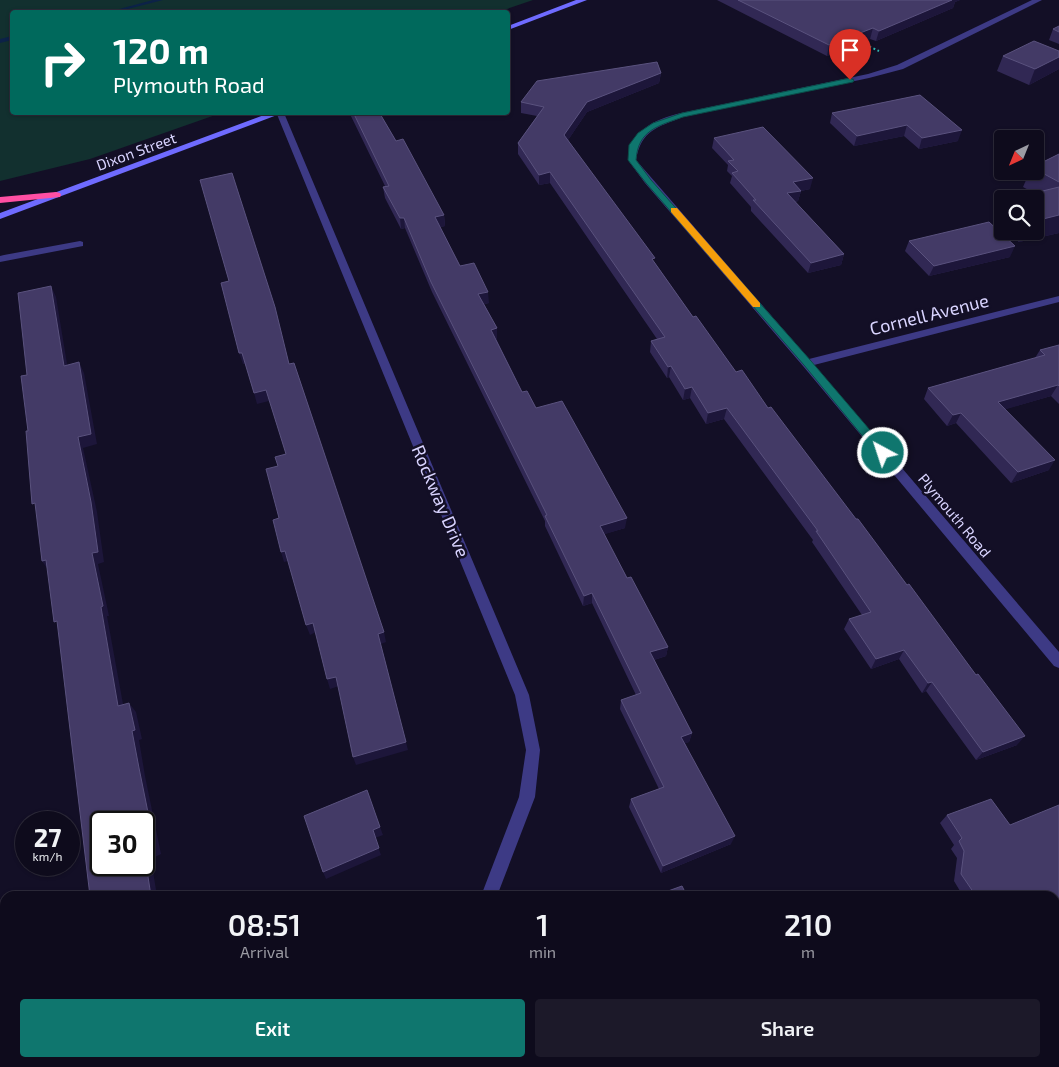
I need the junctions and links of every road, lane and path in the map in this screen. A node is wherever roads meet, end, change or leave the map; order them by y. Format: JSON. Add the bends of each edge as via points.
{"nodes":[{"id":1,"x":583,"y":0,"type":"edge"},
{"id":2,"x":1038,"y":0,"type":"edge"},
{"id":3,"x":510,"y":27,"type":"edge"},
{"id":4,"x":856,"y":41,"type":"edge"},
{"id":5,"x":882,"y":53,"type":"dead end"},
{"id":6,"x":275,"y":115,"type":"edge"},
{"id":7,"x":281,"y":115,"type":"edge"},
{"id":8,"x":56,"y":195,"type":"junction"},
{"id":9,"x":0,"y":200,"type":"edge"},
{"id":10,"x":0,"y":216,"type":"edge"},
{"id":11,"x":80,"y":244,"type":"dead end"},
{"id":12,"x":0,"y":260,"type":"edge"},
{"id":13,"x":1059,"y":298,"type":"edge"},
{"id":14,"x":807,"y":363,"type":"junction"},
{"id":15,"x":1059,"y":662,"type":"edge"},
{"id":16,"x":491,"y":891,"type":"edge"}],
"edges":[{"from":1,"to":3,"type":"street"},
{"from":2,"to":14,"type":"street","name":"Plymouth Road","via":[[900,67],[682,115],[655,125],[633,145],[632,160],[648,181]]},
{"from":4,"to":5,"type":"path"},
{"from":6,"to":8,"type":"street","name":"Dixon Street"},
{"from":7,"to":16,"type":"street","name":"Rockway Drive","via":[[522,694],[533,750],[527,798]]},
{"from":8,"to":9,"type":"highway"},
{"from":8,"to":10,"type":"street","name":"Dixon Street"},
{"from":11,"to":12,"type":"street"},
{"from":13,"to":14,"type":"street","name":"Cornell Avenue"},
{"from":14,"to":15,"type":"street","name":"Plymouth Road"}]}
